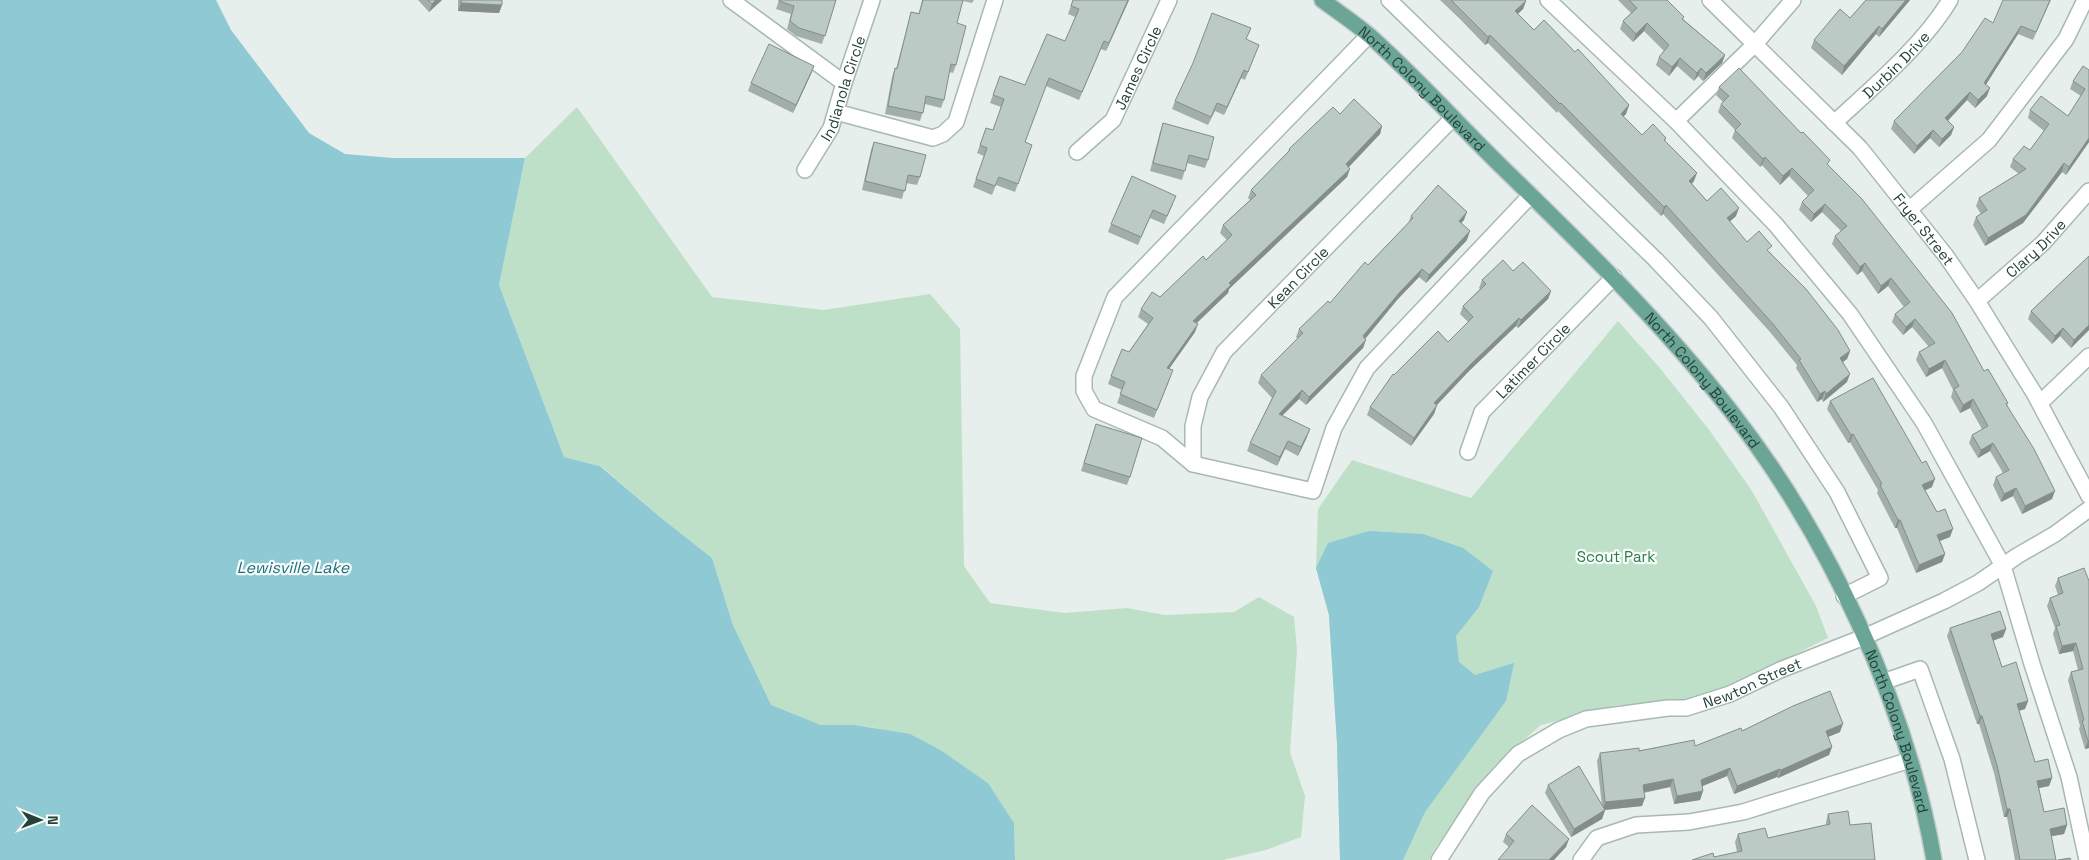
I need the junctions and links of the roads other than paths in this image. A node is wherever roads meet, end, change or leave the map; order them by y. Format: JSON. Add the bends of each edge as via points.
{"nodes":[{"id":1,"x":731,"y":0,"type":"edge"},
{"id":2,"x":872,"y":0,"type":"edge"},
{"id":3,"x":995,"y":0,"type":"edge"},
{"id":4,"x":1169,"y":0,"type":"edge"},
{"id":5,"x":1322,"y":0,"type":"edge"},
{"id":6,"x":1389,"y":0,"type":"edge"},
{"id":7,"x":1548,"y":0,"type":"edge"},
{"id":8,"x":1710,"y":0,"type":"edge"},
{"id":9,"x":1793,"y":0,"type":"edge"},
{"id":10,"x":1950,"y":0,"type":"edge"},
{"id":11,"x":2084,"y":0,"type":"edge"},
{"id":12,"x":1369,"y":36,"type":"junction"},
{"id":13,"x":1755,"y":44,"type":"junction"},
{"id":14,"x":844,"y":83,"type":"junction"},
{"id":15,"x":836,"y":112,"type":"junction"},
{"id":16,"x":1453,"y":118,"type":"junction"},
{"id":17,"x":1676,"y":120,"type":"junction"},
{"id":18,"x":1834,"y":123,"type":"junction"},
{"id":19,"x":1078,"y":152,"type":"dead end"},
{"id":20,"x":805,"y":170,"type":"dead end"},
{"id":21,"x":2089,"y":191,"type":"edge"},
{"id":22,"x":1531,"y":195,"type":"junction"},
{"id":23,"x":1910,"y":209,"type":"junction"},
{"id":24,"x":1614,"y":277,"type":"junction"},
{"id":25,"x":1978,"y":301,"type":"junction"},
{"id":26,"x":2089,"y":356,"type":"edge"},
{"id":27,"x":2040,"y":403,"type":"junction"},
{"id":28,"x":1468,"y":452,"type":"dead end"},
{"id":29,"x":1193,"y":464,"type":"junction"},
{"id":30,"x":2089,"y":496,"type":"edge"},
{"id":31,"x":2089,"y":509,"type":"edge"},
{"id":32,"x":2003,"y":566,"type":"junction"},
{"id":33,"x":1844,"y":596,"type":"junction"},
{"id":34,"x":1864,"y":637,"type":"junction"},
{"id":35,"x":1883,"y":682,"type":"junction"},
{"id":36,"x":1910,"y":760,"type":"junction"},
{"id":37,"x":1439,"y":860,"type":"edge"},
{"id":38,"x":1581,"y":860,"type":"edge"},
{"id":39,"x":1934,"y":860,"type":"edge"},
{"id":40,"x":1977,"y":860,"type":"edge"},
{"id":41,"x":2087,"y":860,"type":"edge"}],
"edges":[{"from":1,"to":14,"type":"street"},
{"from":2,"to":14,"type":"street","name":"Indianola Circle"},
{"from":3,"to":15,"type":"street","via":[[956,122],[944,134],[934,138],[919,135]]},
{"from":4,"to":19,"type":"street","name":"James Circle","via":[[1113,120]]},
{"from":5,"to":12,"type":"main road","name":"North Colony Boulevard"},
{"from":6,"to":33,"type":"street","via":[[1656,260],[1749,364],[1837,492],[1880,578]]},
{"from":7,"to":17,"type":"street"},
{"from":8,"to":13,"type":"street","name":"Fryer Street"},
{"from":9,"to":13,"type":"street"},
{"from":10,"to":18,"type":"street","name":"Durbin Drive","via":[[1882,80]]},
{"from":11,"to":23,"type":"street","via":[[2066,39],[1989,140]]},
{"from":12,"to":16,"type":"main road","name":"North Colony Boulevard"},
{"from":12,"to":29,"type":"street","via":[[1115,297],[1084,376],[1084,391],[1094,409],[1162,438]]},
{"from":13,"to":17,"type":"street"},
{"from":13,"to":18,"type":"street","name":"Fryer Street"},
{"from":14,"to":15,"type":"street","name":"Indianola Circle"},
{"from":15,"to":20,"type":"street","name":"Indianola Circle","via":[[831,128]]},
{"from":16,"to":22,"type":"main road","name":"North Colony Boulevard"},
{"from":16,"to":29,"type":"street","name":"Kean Circle","via":[[1224,352],[1200,397],[1193,426]]},
{"from":17,"to":32,"type":"street","via":[[1776,226],[1850,314],[1924,423]]},
{"from":18,"to":23,"type":"street","name":"Fryer Street","via":[[1860,148]]},
{"from":21,"to":25,"type":"street","name":"Clary Drive","via":[[2043,243]]},
{"from":22,"to":24,"type":"main road","name":"North Colony Boulevard"},
{"from":22,"to":29,"type":"street","via":[[1367,368],[1334,428],[1314,491]]},
{"from":23,"to":25,"type":"street","name":"Fryer Street"},
{"from":24,"to":28,"type":"street","name":"Latimer Circle","via":[[1482,412]]},
{"from":24,"to":33,"type":"main road","name":"North Colony Boulevard","via":[[1732,412],[1795,502]]},
{"from":25,"to":27,"type":"street","name":"Fryer Street"},
{"from":26,"to":27,"type":"street"},
{"from":27,"to":30,"type":"street","name":"Fryer Street"},
{"from":31,"to":32,"type":"street","name":"Newton Street","via":[[2056,534]]},
{"from":32,"to":34,"type":"street","name":"Newton Street","via":[[1978,584]]},
{"from":32,"to":41,"type":"street","via":[[2069,777]]},
{"from":33,"to":34,"type":"main road","name":"North Colony Boulevard"},
{"from":34,"to":35,"type":"main road","name":"North Colony Boulevard"},
{"from":34,"to":37,"type":"street","name":"Newton Street","via":[[1780,670],[1730,694],[1686,708],[1609,714],[1586,718],[1559,730],[1518,754],[1482,793]]},
{"from":35,"to":36,"type":"main road","name":"North Colony Boulevard"},
{"from":35,"to":40,"type":"street","via":[[1920,669],[1952,760]]},
{"from":36,"to":38,"type":"street","via":[[1743,812],[1689,822],[1636,825],[1597,838]]},
{"from":36,"to":39,"type":"main road","name":"North Colony Boulevard"}]}
